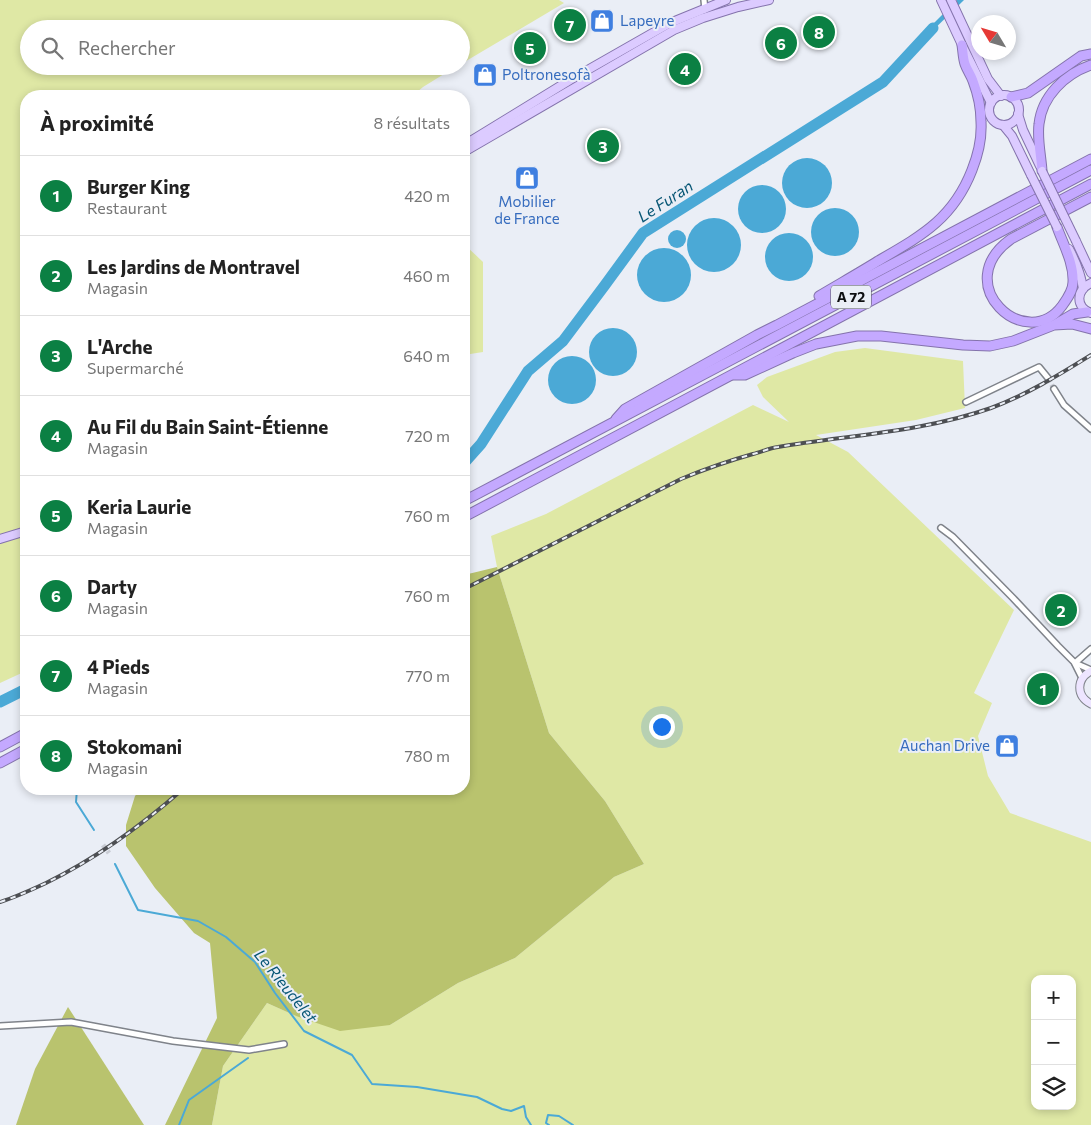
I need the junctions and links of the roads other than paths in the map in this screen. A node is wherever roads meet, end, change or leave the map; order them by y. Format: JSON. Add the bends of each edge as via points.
{"nodes":[{"id":1,"x":704,"y":0,"type":"edge"},
{"id":2,"x":726,"y":0,"type":"edge"},
{"id":3,"x":941,"y":0,"type":"edge"},
{"id":4,"x":951,"y":0,"type":"edge"},
{"id":5,"x":956,"y":0,"type":"edge"},
{"id":6,"x":765,"y":1,"type":"edge"},
{"id":7,"x":754,"y":2,"type":"edge"},
{"id":8,"x":706,"y":8,"type":"junction"},
{"id":9,"x":956,"y":12,"type":"junction"},
{"id":10,"x":703,"y":18,"type":"junction"},
{"id":11,"x":962,"y":45,"type":"junction"},
{"id":12,"x":1091,"y":54,"type":"edge"},
{"id":13,"x":1091,"y":65,"type":"edge"},
{"id":14,"x":1001,"y":96,"type":"junction"},
{"id":15,"x":1011,"y":97,"type":"junction"},
{"id":16,"x":991,"y":103,"type":"junction"},
{"id":17,"x":1018,"y":114,"type":"junction"},
{"id":18,"x":1003,"y":125,"type":"junction"},
{"id":19,"x":470,"y":141,"type":"edge"},
{"id":20,"x":470,"y":149,"type":"edge"},
{"id":21,"x":1091,"y":159,"type":"edge"},
{"id":22,"x":1042,"y":170,"type":"junction"},
{"id":23,"x":1091,"y":170,"type":"edge"},
{"id":24,"x":1091,"y":184,"type":"edge"},
{"id":25,"x":1091,"y":197,"type":"edge"},
{"id":26,"x":1057,"y":227,"type":"junction"},
{"id":27,"x":1091,"y":273,"type":"edge"},
{"id":28,"x":1091,"y":283,"type":"edge"},
{"id":29,"x":1083,"y":288,"type":"junction"},
{"id":30,"x":1089,"y":313,"type":"edge"},
{"id":31,"x":1054,"y":325,"type":"junction"},
{"id":32,"x":1091,"y":329,"type":"edge"},
{"id":33,"x":757,"y":335,"type":"junction"},
{"id":34,"x":731,"y":375,"type":"junction"},
{"id":35,"x":1048,"y":378,"type":"tunnel mouth"},
{"id":36,"x":1054,"y":389,"type":"tunnel mouth"},
{"id":37,"x":966,"y":402,"type":"dead end"},
{"id":38,"x":611,"y":424,"type":"junction"},
{"id":39,"x":1091,"y":429,"type":"edge"},
{"id":40,"x":470,"y":498,"type":"edge"},
{"id":41,"x":470,"y":514,"type":"edge"},
{"id":42,"x":941,"y":528,"type":"dead end"},
{"id":43,"x":20,"y":533,"type":"edge"},
{"id":44,"x":0,"y":539,"type":"edge"},
{"id":45,"x":1091,"y":649,"type":"edge"},
{"id":46,"x":1075,"y":663,"type":"junction"},
{"id":47,"x":1091,"y":671,"type":"edge"},
{"id":48,"x":1082,"y":678,"type":"junction"},
{"id":49,"x":1091,"y":704,"type":"edge"},
{"id":50,"x":20,"y":736,"type":"edge"},
{"id":51,"x":0,"y":747,"type":"edge"},
{"id":52,"x":20,"y":752,"type":"edge"},
{"id":53,"x":0,"y":763,"type":"edge"},
{"id":54,"x":0,"y":1026,"type":"edge"},
{"id":55,"x":284,"y":1044,"type":"dead end"}],
"edges":[{"from":1,"to":8,"type":"street"},
{"from":2,"to":8,"type":"main road"},
{"from":3,"to":11,"type":"main road"},
{"from":4,"to":9,"type":"main road"},
{"from":5,"to":9,"type":"street"},
{"from":6,"to":7,"type":"main road"},
{"from":7,"to":10,"type":"main road"},
{"from":8,"to":10,"type":"street"},
{"from":8,"to":19,"type":"main road","via":[[670,23]]},
{"from":9,"to":14,"type":"main road","via":[[988,79]]},
{"from":10,"to":20,"type":"main road","via":[[674,30]]},
{"from":11,"to":16,"type":"main road"},
{"from":11,"to":33,"type":"highway","via":[[965,63],[978,96],[981,136],[975,164],[958,199],[937,222],[917,237]]},
{"from":12,"to":15,"type":"highway","via":[[1081,56],[1028,93]]},
{"from":13,"to":22,"type":"highway","via":[[1070,74],[1046,102],[1039,123]]},
{"from":14,"to":15,"type":"main road"},
{"from":14,"to":16,"type":"main road"},
{"from":15,"to":17,"type":"main road","via":[[1018,105]]},
{"from":16,"to":18,"type":"main road","via":[[991,116]]},
{"from":17,"to":18,"type":"main road","via":[[1014,121]]},
{"from":17,"to":22,"type":"main road"},
{"from":18,"to":26,"type":"main road","bridge":true,"via":[[1012,136]]},
{"from":21,"to":33,"type":"highway"},
{"from":22,"to":27,"type":"main road","bridge":true},
{"from":23,"to":38,"type":"highway","number":"A 72"},
{"from":24,"to":34,"type":"highway","number":"A 72"},
{"from":25,"to":26,"type":"highway","via":[[1011,239],[994,256],[988,268],[990,296],[999,308],[1021,321],[1046,319],[1068,298],[1073,284],[1072,268]]},
{"from":26,"to":29,"type":"main road","via":[[1077,265]]},
{"from":28,"to":29,"type":"main road"},
{"from":29,"to":30,"type":"main road","via":[[1079,301]]},
{"from":30,"to":31,"type":"highway","via":[[1073,314]]},
{"from":31,"to":32,"type":"highway","via":[[1072,324]]},
{"from":31,"to":34,"type":"highway","via":[[990,346],[857,336],[816,344],[745,375]]},
{"from":33,"to":38,"type":"highway","via":[[624,410]]},
{"from":34,"to":41,"type":"highway","number":"A 72"},
{"from":35,"to":37,"type":"street","via":[[1039,367]]},
{"from":36,"to":39,"type":"street","via":[[1064,405]]},
{"from":38,"to":40,"type":"highway","number":"A 72"},
{"from":42,"to":46,"type":"street"},
{"from":43,"to":44,"type":"main road"},
{"from":45,"to":46,"type":"street"},
{"from":46,"to":47,"type":"street"},
{"from":46,"to":48,"type":"street"},
{"from":47,"to":48,"type":"street"},
{"from":48,"to":49,"type":"street","via":[[1080,692]]},
{"from":50,"to":51,"type":"highway"},
{"from":52,"to":53,"type":"highway"},
{"from":54,"to":55,"type":"street","via":[[71,1022],[174,1041],[249,1050]]}]}
